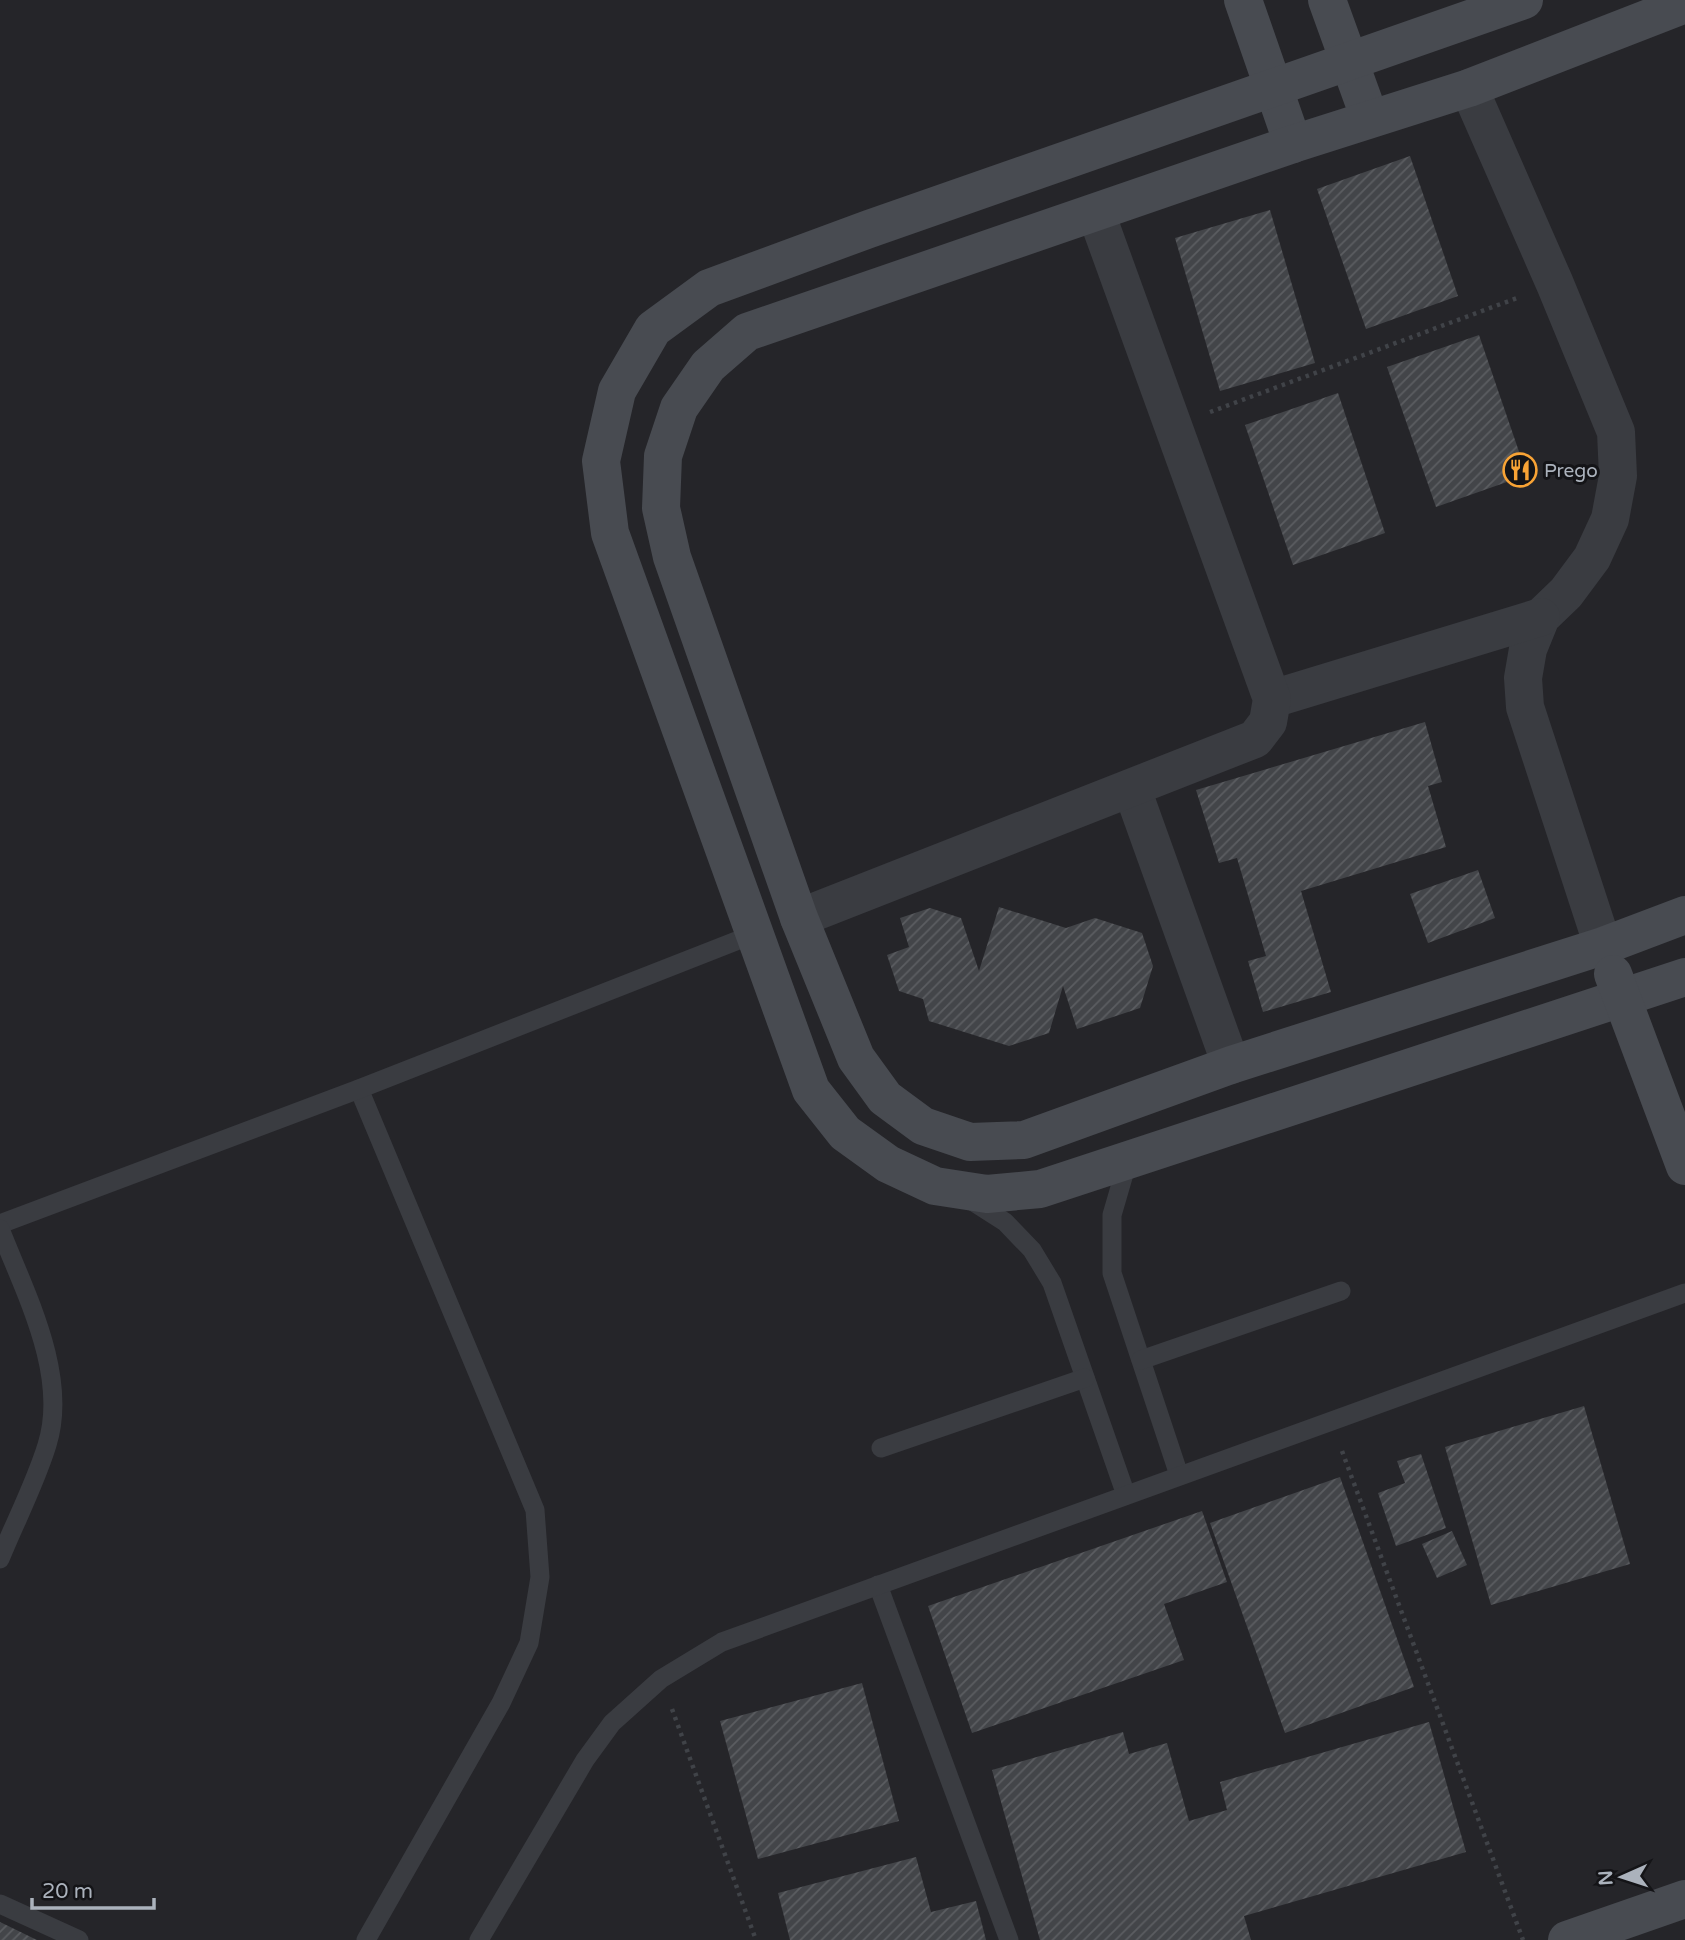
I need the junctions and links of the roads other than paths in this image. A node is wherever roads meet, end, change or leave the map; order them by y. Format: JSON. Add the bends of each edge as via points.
{"nodes":[{"id":1,"x":1243,"y":0,"type":"edge"},
{"id":2,"x":1327,"y":0,"type":"edge"},
{"id":3,"x":1524,"y":0,"type":"edge"},
{"id":4,"x":1685,"y":4,"type":"edge"},
{"id":5,"x":1348,"y":62,"type":"junction"},
{"id":6,"x":1469,"y":88,"type":"junction"},
{"id":7,"x":1273,"y":89,"type":"junction"},
{"id":8,"x":1370,"y":119,"type":"junction"},
{"id":9,"x":1293,"y":144,"type":"junction"},
{"id":10,"x":1096,"y":213,"type":"junction"},
{"id":11,"x":1541,"y":617,"type":"junction"},
{"id":12,"x":1272,"y":699,"type":"junction"},
{"id":13,"x":743,"y":760,"type":"junction"},
{"id":14,"x":697,"y":778,"type":"junction"},
{"id":15,"x":1132,"y":789,"type":"junction"},
{"id":16,"x":799,"y":918,"type":"junction"},
{"id":17,"x":1678,"y":918,"type":"edge"},
{"id":18,"x":754,"y":934,"type":"junction"},
{"id":19,"x":1603,"y":946,"type":"junction"},
{"id":20,"x":1685,"y":957,"type":"edge"},
{"id":21,"x":1685,"y":977,"type":"edge"},
{"id":22,"x":1621,"y":997,"type":"junction"},
{"id":23,"x":1231,"y":1065,"type":"junction"},
{"id":24,"x":359,"y":1089,"type":"junction"},
{"id":25,"x":1129,"y":1158,"type":"junction"},
{"id":26,"x":1685,"y":1166,"type":"edge"},
{"id":27,"x":935,"y":1186,"type":"junction"},
{"id":28,"x":0,"y":1227,"type":"edge"},
{"id":29,"x":1341,"y":1291,"type":"dead end"},
{"id":30,"x":1685,"y":1293,"type":"edge"},
{"id":31,"x":1141,"y":1360,"type":"junction"},
{"id":32,"x":1085,"y":1378,"type":"junction"},
{"id":33,"x":881,"y":1448,"type":"dead end"},
{"id":34,"x":1179,"y":1475,"type":"junction"},
{"id":35,"x":1126,"y":1494,"type":"junction"},
{"id":36,"x":0,"y":1559,"type":"edge"},
{"id":37,"x":877,"y":1585,"type":"junction"},
{"id":38,"x":1685,"y":1899,"type":"edge"},
{"id":39,"x":0,"y":1904,"type":"edge"},
{"id":40,"x":79,"y":1940,"type":"edge"},
{"id":41,"x":366,"y":1940,"type":"edge"},
{"id":42,"x":479,"y":1940,"type":"edge"},
{"id":43,"x":1009,"y":1940,"type":"edge"},
{"id":44,"x":1567,"y":1940,"type":"edge"}],
"edges":[{"from":1,"to":7,"type":"street"},
{"from":2,"to":5,"type":"street"},
{"from":3,"to":5,"type":"street"},
{"from":4,"to":6,"type":"street"},
{"from":5,"to":7,"type":"street"},
{"from":5,"to":8,"type":"street"},
{"from":6,"to":8,"type":"street"},
{"from":6,"to":11,"type":"street","via":[[1616,432],[1618,476],[1610,519],[1592,558]]},
{"from":7,"to":9,"type":"street"},
{"from":7,"to":14,"type":"street","via":[[709,288],[653,329],[617,391],[601,461],[610,533]]},
{"from":8,"to":9,"type":"street"},
{"from":9,"to":10,"type":"street"},
{"from":10,"to":12,"type":"street"},
{"from":10,"to":13,"type":"street","via":[[747,332],[708,366],[679,408],[663,456],[661,508],[672,557]]},
{"from":11,"to":12,"type":"street"},
{"from":11,"to":19,"type":"street","via":[[1523,678],[1525,707]]},
{"from":12,"to":15,"type":"street","via":[[1268,722],[1255,739]]},
{"from":13,"to":14,"type":"street"},
{"from":13,"to":16,"type":"street"},
{"from":14,"to":18,"type":"street"},
{"from":15,"to":16,"type":"street"},
{"from":15,"to":23,"type":"street"},
{"from":16,"to":23,"type":"street","via":[[856,1058],[885,1098],[923,1126],[970,1142],[1024,1140]]},
{"from":17,"to":19,"type":"street"},
{"from":17,"to":20,"type":"street"},
{"from":18,"to":24,"type":"lane"},
{"from":18,"to":27,"type":"street","via":[[811,1090],[845,1133],[888,1164]]},
{"from":19,"to":22,"type":"street"},
{"from":19,"to":23,"type":"street"},
{"from":21,"to":22,"type":"street"},
{"from":22,"to":25,"type":"street"},
{"from":22,"to":26,"type":"street"},
{"from":24,"to":28,"type":"lane"},
{"from":24,"to":41,"type":"lane","via":[[535,1510],[540,1577],[529,1643],[501,1703]]},
{"from":25,"to":27,"type":"street","via":[[1040,1189],[987,1194]]},
{"from":25,"to":31,"type":"lane","via":[[1112,1215],[1110,1244],[1112,1273]]},
{"from":27,"to":32,"type":"lane","via":[[972,1200],[1005,1222],[1032,1250],[1052,1283]]},
{"from":28,"to":36,"type":"lane","via":[[47,1347],[52,1394],[48,1443]]},
{"from":29,"to":31,"type":"lane"},
{"from":30,"to":34,"type":"lane"},
{"from":31,"to":34,"type":"lane"},
{"from":32,"to":33,"type":"lane"},
{"from":32,"to":35,"type":"lane"},
{"from":34,"to":35,"type":"lane"},
{"from":35,"to":37,"type":"lane"},
{"from":37,"to":42,"type":"lane","via":[[722,1642],[661,1679],[612,1723],[584,1760]]},
{"from":37,"to":43,"type":"lane"},
{"from":38,"to":44,"type":"street"},
{"from":39,"to":40,"type":"lane"}]}
